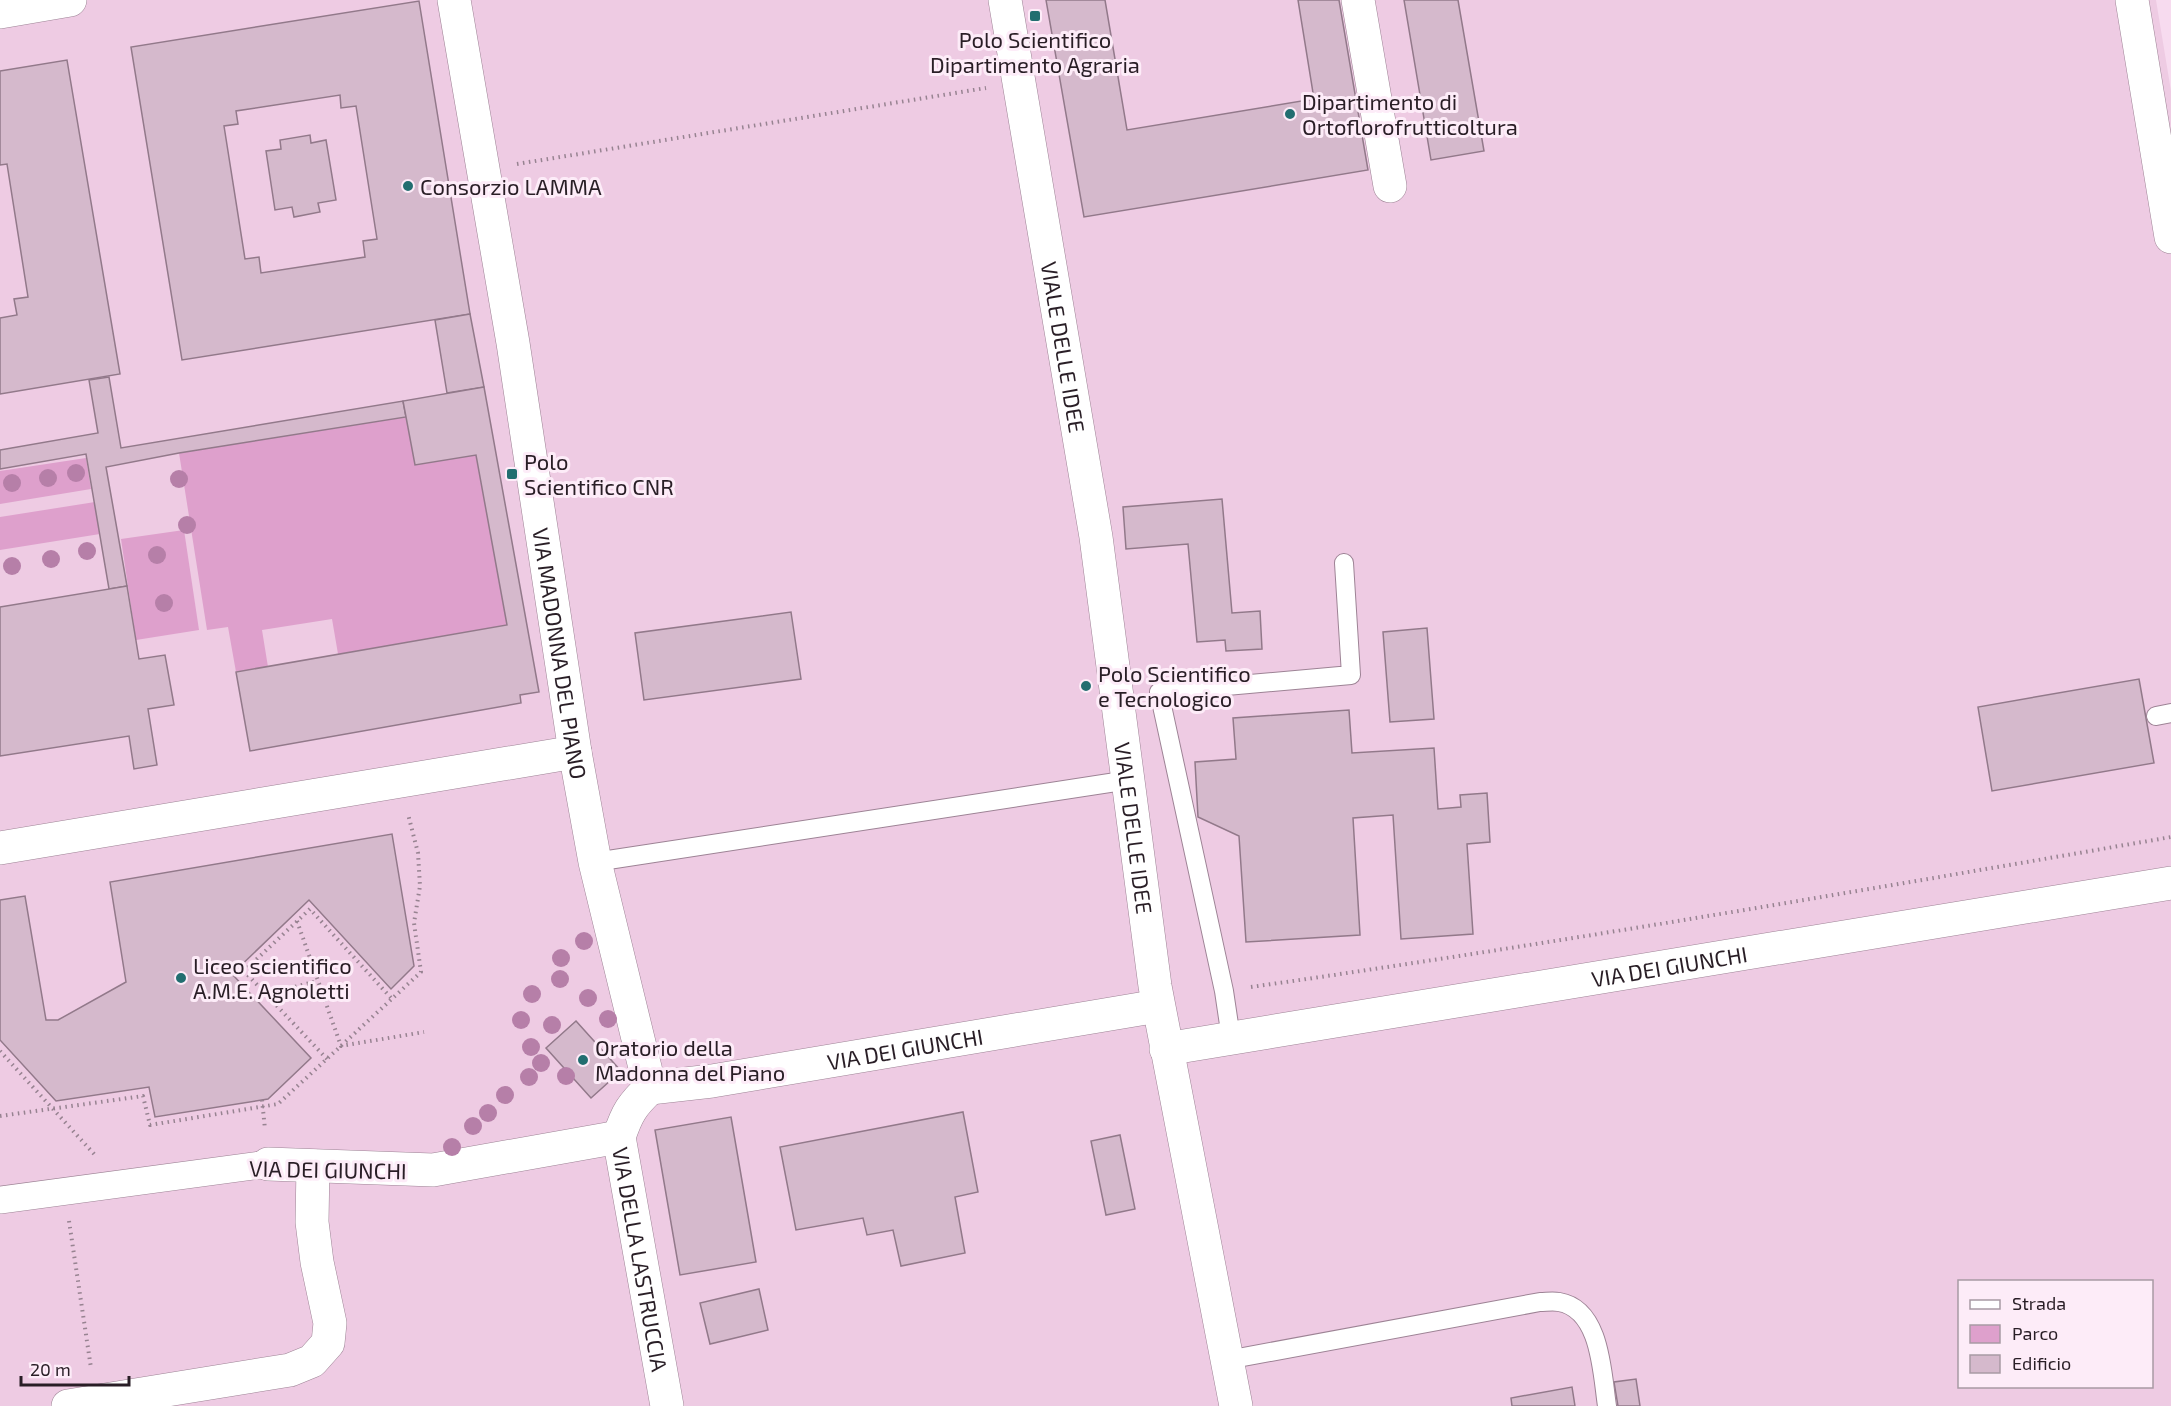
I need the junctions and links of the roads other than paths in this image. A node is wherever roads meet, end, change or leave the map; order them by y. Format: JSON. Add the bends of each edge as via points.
{"nodes":[{"id":1,"x":70,"y":0,"type":"edge"},
{"id":2,"x":454,"y":0,"type":"edge"},
{"id":3,"x":1005,"y":0,"type":"edge"},
{"id":4,"x":1358,"y":0,"type":"edge"},
{"id":5,"x":2132,"y":0,"type":"edge"},
{"id":6,"x":0,"y":12,"type":"edge"},
{"id":7,"x":1390,"y":186,"type":"dead end"},
{"id":8,"x":2171,"y":237,"type":"edge"},
{"id":9,"x":1344,"y":564,"type":"dead end"},
{"id":10,"x":574,"y":752,"type":"junction"},
{"id":11,"x":1129,"y":780,"type":"junction"},
{"id":12,"x":0,"y":848,"type":"edge"},
{"id":13,"x":595,"y":862,"type":"junction"},
{"id":14,"x":2171,"y":883,"type":"edge"},
{"id":15,"x":1158,"y":1006,"type":"junction"},
{"id":16,"x":1231,"y":1038,"type":"junction"},
{"id":17,"x":1166,"y":1049,"type":"junction"},
{"id":18,"x":650,"y":1088,"type":"junction"},
{"id":19,"x":616,"y":1138,"type":"junction"},
{"id":20,"x":268,"y":1164,"type":"joint"},
{"id":21,"x":313,"y":1166,"type":"junction"},
{"id":22,"x":0,"y":1200,"type":"edge"},
{"id":23,"x":1227,"y":1360,"type":"junction"},
{"id":24,"x":82,"y":1404,"type":"edge"},
{"id":25,"x":667,"y":1406,"type":"edge"},
{"id":26,"x":1236,"y":1406,"type":"edge"},
{"id":27,"x":1607,"y":1406,"type":"edge"}],
"edges":[{"from":1,"to":6,"type":"street"},
{"from":2,"to":10,"type":"street","name":"VIA MADONNA DEL PIANO","via":[[513,344]]},
{"from":3,"to":11,"type":"street","name":"VIALE DELLE IDEE","via":[[1096,537]]},
{"from":4,"to":7,"type":"street"},
{"from":5,"to":8,"type":"street"},
{"from":9,"to":16,"type":"lane","via":[[1351,675],[1159,692]]},
{"from":10,"to":12,"type":"street"},
{"from":10,"to":13,"type":"street","name":"VIA MADONNA DEL PIANO"},
{"from":11,"to":13,"type":"lane"},
{"from":11,"to":15,"type":"street","name":"VIALE DELLE IDEE"},
{"from":13,"to":18,"type":"street","name":"VIA MADONNA DEL PIANO"},
{"from":14,"to":16,"type":"street","name":"VIA DEI GIUNCHI"},
{"from":15,"to":17,"type":"street","name":"VIALE DELLE IDEE"},
{"from":15,"to":18,"type":"street","name":"VIA DEI GIUNCHI"},
{"from":16,"to":17,"type":"street","name":"VIA DEI GIUNCHI"},
{"from":17,"to":23,"type":"street","name":"VIALE DELLE IDEE"},
{"from":18,"to":19,"type":"street","name":"VIA DELLA LASTRUCCIA","via":[[633,1104]]},
{"from":19,"to":21,"type":"street","name":"VIA DEI GIUNCHI","via":[[433,1170]]},
{"from":19,"to":25,"type":"street","name":"VIA DELLA LASTRUCCIA"},
{"from":20,"to":21,"type":"street","name":"VIA DEI GIUNCHI"},
{"from":20,"to":22,"type":"street","name":"VIA DEI GIUNCHI"},
{"from":21,"to":24,"type":"street","via":[[312,1222],[330,1323],[328,1343],[312,1361],[290,1370]]},
{"from":23,"to":26,"type":"street","name":"VIALE DELLE IDEE"},
{"from":23,"to":27,"type":"lane","via":[[1540,1302],[1560,1302],[1576,1310],[1589,1324],[1597,1344]]}]}
